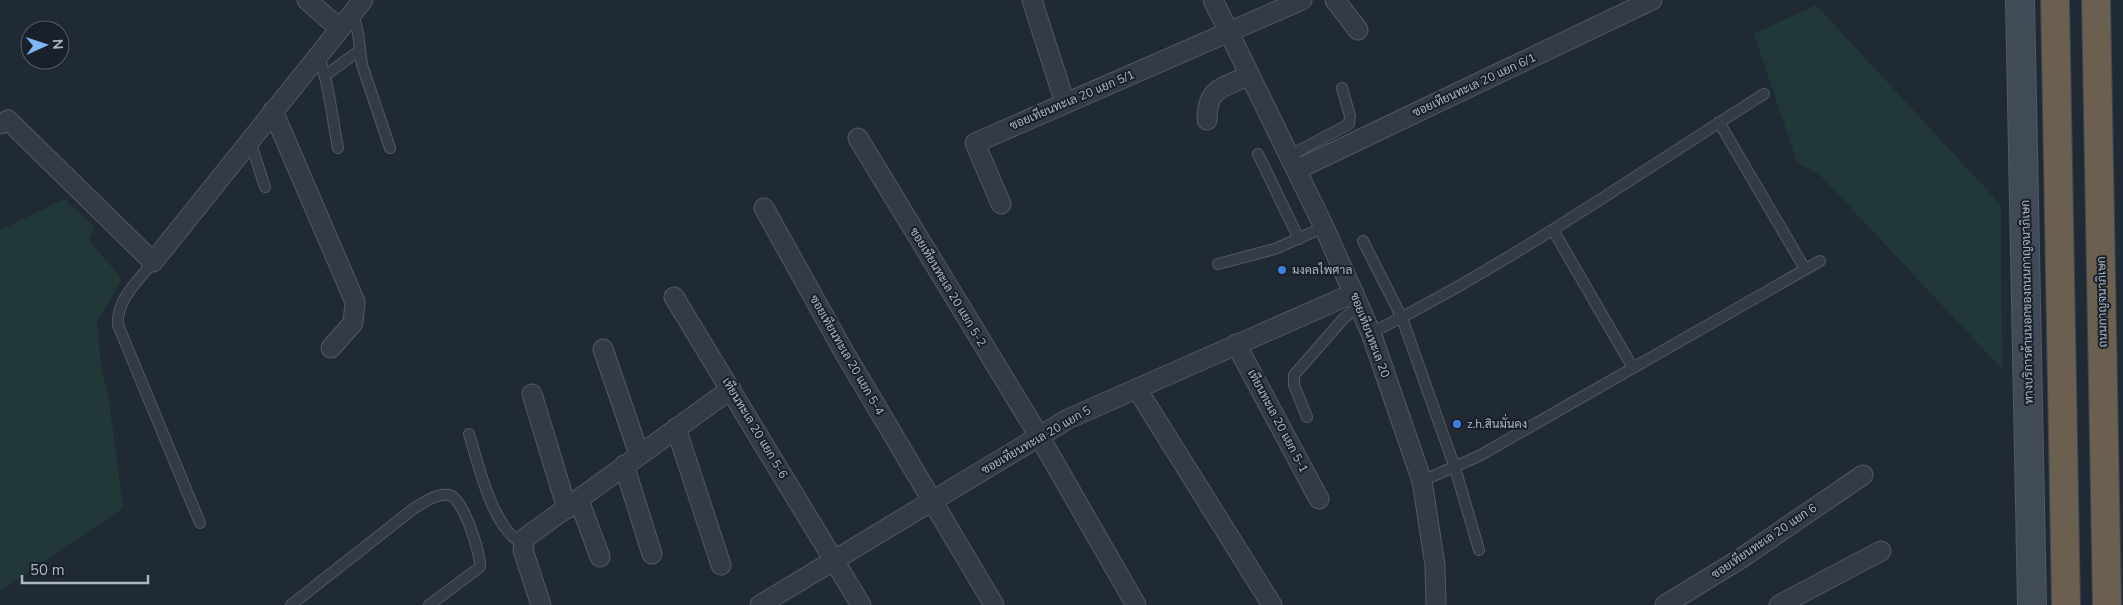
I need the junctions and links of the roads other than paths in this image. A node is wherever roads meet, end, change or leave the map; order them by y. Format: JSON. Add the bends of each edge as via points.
{"nodes":[{"id":1,"x":307,"y":0,"type":"edge"},
{"id":2,"x":1032,"y":0,"type":"edge"},
{"id":3,"x":1213,"y":0,"type":"edge"},
{"id":4,"x":1302,"y":0,"type":"edge"},
{"id":5,"x":1335,"y":0,"type":"edge"},
{"id":6,"x":1652,"y":0,"type":"edge"},
{"id":7,"x":2020,"y":0,"type":"edge"},
{"id":8,"x":2055,"y":0,"type":"edge"},
{"id":9,"x":2096,"y":0,"type":"edge"},
{"id":10,"x":358,"y":6,"type":"edge"},
{"id":11,"x":339,"y":28,"type":"junction"},
{"id":12,"x":1358,"y":30,"type":"dead end"},
{"id":13,"x":1230,"y":33,"type":"junction"},
{"id":14,"x":360,"y":50,"type":"junction"},
{"id":15,"x":318,"y":55,"type":"junction"},
{"id":16,"x":326,"y":75,"type":"junction"},
{"id":17,"x":1250,"y":75,"type":"junction"},
{"id":18,"x":1342,"y":88,"type":"dead end"},
{"id":19,"x":1764,"y":94,"type":"dead end"},
{"id":20,"x":1064,"y":103,"type":"junction"},
{"id":21,"x":273,"y":111,"type":"junction"},
{"id":22,"x":3,"y":119,"type":"edge"},
{"id":23,"x":1207,"y":120,"type":"dead end"},
{"id":24,"x":1719,"y":122,"type":"junction"},
{"id":25,"x":858,"y":138,"type":"dead end"},
{"id":26,"x":250,"y":141,"type":"junction"},
{"id":27,"x":338,"y":148,"type":"dead end"},
{"id":28,"x":390,"y":148,"type":"dead end"},
{"id":29,"x":1258,"y":154,"type":"dead end"},
{"id":30,"x":1292,"y":163,"type":"junction"},
{"id":31,"x":265,"y":187,"type":"dead end"},
{"id":32,"x":1001,"y":204,"type":"dead end"},
{"id":33,"x":764,"y":208,"type":"dead end"},
{"id":34,"x":1324,"y":227,"type":"junction"},
{"id":35,"x":1553,"y":230,"type":"junction"},
{"id":36,"x":1299,"y":239,"type":"junction"},
{"id":37,"x":1363,"y":241,"type":"dead end"},
{"id":38,"x":1820,"y":261,"type":"dead end"},
{"id":39,"x":153,"y":262,"type":"junction"},
{"id":40,"x":1218,"y":264,"type":"dead end"},
{"id":41,"x":1805,"y":269,"type":"junction"},
{"id":42,"x":674,"y":297,"type":"dead end"},
{"id":43,"x":1357,"y":299,"type":"junction"},
{"id":44,"x":1402,"y":318,"type":"junction"},
{"id":45,"x":1370,"y":333,"type":"junction"},
{"id":46,"x":1236,"y":344,"type":"junction"},
{"id":47,"x":330,"y":348,"type":"dead end"},
{"id":48,"x":603,"y":349,"type":"dead end"},
{"id":49,"x":1633,"y":368,"type":"junction"},
{"id":50,"x":731,"y":389,"type":"junction"},
{"id":51,"x":1137,"y":389,"type":"junction"},
{"id":52,"x":532,"y":394,"type":"dead end"},
{"id":53,"x":1307,"y":418,"type":"dead end"},
{"id":54,"x":676,"y":428,"type":"junction"},
{"id":55,"x":469,"y":434,"type":"dead end"},
{"id":56,"x":1039,"y":436,"type":"junction"},
{"id":57,"x":631,"y":459,"type":"junction"},
{"id":58,"x":1454,"y":468,"type":"junction"},
{"id":59,"x":1863,"y":474,"type":"dead end"},
{"id":60,"x":1422,"y":481,"type":"junction"},
{"id":61,"x":1319,"y":499,"type":"dead end"},
{"id":62,"x":932,"y":500,"type":"junction"},
{"id":63,"x":573,"y":504,"type":"junction"},
{"id":64,"x":200,"y":523,"type":"dead end"},
{"id":65,"x":523,"y":544,"type":"junction"},
{"id":66,"x":1479,"y":550,"type":"dead end"},
{"id":67,"x":1881,"y":551,"type":"dead end"},
{"id":68,"x":652,"y":554,"type":"dead end"},
{"id":69,"x":600,"y":556,"type":"dead end"},
{"id":70,"x":834,"y":560,"type":"junction"},
{"id":71,"x":721,"y":565,"type":"dead end"},
{"id":72,"x":765,"y":604,"type":"edge"},
{"id":73,"x":291,"y":605,"type":"edge"},
{"id":74,"x":429,"y":605,"type":"edge"},
{"id":75,"x":541,"y":605,"type":"edge"},
{"id":76,"x":861,"y":605,"type":"edge"},
{"id":77,"x":994,"y":605,"type":"edge"},
{"id":78,"x":1136,"y":605,"type":"edge"},
{"id":79,"x":1272,"y":605,"type":"edge"},
{"id":80,"x":1436,"y":605,"type":"edge"},
{"id":81,"x":1665,"y":605,"type":"edge"},
{"id":82,"x":1779,"y":605,"type":"edge"},
{"id":83,"x":2032,"y":605,"type":"edge"},
{"id":84,"x":2066,"y":605,"type":"edge"},
{"id":85,"x":2107,"y":605,"type":"edge"}],
"edges":[{"from":1,"to":11,"type":"street"},
{"from":2,"to":20,"type":"street"},
{"from":3,"to":13,"type":"street","name":"ซอยเทียนทะเล 20"},
{"from":4,"to":13,"type":"street","name":"ซอยเทียนทะเล 20 แยก 5/1"},
{"from":5,"to":12,"type":"street"},
{"from":6,"to":30,"type":"street","name":"ซอยเทียนทะเล 20 แยก 6/1"},
{"from":7,"to":83,"type":"main road","name":"ทางบริการด้านนอกของถนนกาญจนาภิเษก"},
{"from":8,"to":84,"type":"highway"},
{"from":9,"to":85,"type":"highway","name":"ถนนกาญจนาภิเษก"},
{"from":10,"to":11,"type":"street"},
{"from":10,"to":14,"type":"lane"},
{"from":11,"to":15,"type":"street"},
{"from":13,"to":17,"type":"street","name":"ซอยเทียนทะเล 20"},
{"from":13,"to":20,"type":"street","name":"ซอยเทียนทะเล 20 แยก 5/1"},
{"from":14,"to":16,"type":"lane"},
{"from":14,"to":28,"type":"lane","via":[[362,66]]},
{"from":15,"to":16,"type":"lane"},
{"from":15,"to":21,"type":"street"},
{"from":16,"to":27,"type":"lane"},
{"from":17,"to":23,"type":"street","via":[[1215,92],[1208,100]]},
{"from":17,"to":30,"type":"street","name":"ซอยเทียนทะเล 20"},
{"from":18,"to":30,"type":"lane","via":[[1350,116],[1349,124]]},
{"from":19,"to":24,"type":"lane"},
{"from":20,"to":32,"type":"street","name":"ซอยเทียนทะเล 20 แยก 5/1","via":[[975,143]]},
{"from":21,"to":26,"type":"street"},
{"from":21,"to":47,"type":"street","via":[[355,302],[353,323]]},
{"from":22,"to":39,"type":"street"},
{"from":24,"to":35,"type":"lane"},
{"from":24,"to":41,"type":"lane"},
{"from":25,"to":56,"type":"street","name":"ซอยเทียนทะเล 20 แยก 5-2"},
{"from":26,"to":31,"type":"lane"},
{"from":26,"to":39,"type":"street"},
{"from":29,"to":36,"type":"lane"},
{"from":30,"to":34,"type":"street","name":"ซอยเทียนทะเล 20"},
{"from":33,"to":62,"type":"street","name":"ซอยเทียนทะเล 20 แยก 5-4"},
{"from":34,"to":36,"type":"lane"},
{"from":34,"to":43,"type":"street","name":"ซอยเทียนทะเล 20"},
{"from":35,"to":44,"type":"lane"},
{"from":35,"to":49,"type":"lane"},
{"from":36,"to":40,"type":"lane"},
{"from":37,"to":44,"type":"lane"},
{"from":38,"to":41,"type":"lane"},
{"from":39,"to":64,"type":"lane","via":[[124,298],[117,313],[118,325]]},
{"from":41,"to":49,"type":"lane"},
{"from":42,"to":50,"type":"street","name":"เทียนทะเล 20 แยก 5-6"},
{"from":43,"to":45,"type":"street","name":"ซอยเทียนทะเล 20"},
{"from":43,"to":46,"type":"street","name":"ซอยเทียนทะเล 20 แยก 5"},
{"from":43,"to":53,"type":"lane","via":[[1294,375],[1294,385]]},
{"from":44,"to":45,"type":"lane"},
{"from":44,"to":58,"type":"lane"},
{"from":45,"to":60,"type":"street","name":"ซอยเทียนทะเล 20"},
{"from":46,"to":51,"type":"street","name":"ซอยเทียนทะเล 20 แยก 5"},
{"from":46,"to":61,"type":"street","name":"เทียนทะเล 20 แยก 5-1"},
{"from":48,"to":57,"type":"street"},
{"from":49,"to":58,"type":"lane"},
{"from":50,"to":54,"type":"street"},
{"from":50,"to":70,"type":"street","name":"เทียนทะเล 20 แยก 5-6"},
{"from":51,"to":56,"type":"street","name":"ซอยเทียนทะเล 20 แยก 5"},
{"from":51,"to":79,"type":"street"},
{"from":52,"to":63,"type":"street"},
{"from":54,"to":57,"type":"street"},
{"from":54,"to":71,"type":"street"},
{"from":55,"to":65,"type":"lane","via":[[488,493],[508,534]]},
{"from":56,"to":62,"type":"street","name":"ซอยเทียนทะเล 20 แยก 5"},
{"from":56,"to":78,"type":"street","name":"ซอยเทียนทะเล 20 แยก 5-2"},
{"from":57,"to":63,"type":"street"},
{"from":57,"to":68,"type":"street"},
{"from":58,"to":60,"type":"lane"},
{"from":58,"to":66,"type":"lane"},
{"from":59,"to":81,"type":"street","name":"ซอยเทียนทะเล 20 แยก 6","via":[[1740,559]]},
{"from":60,"to":80,"type":"street","name":"ซอยเทียนทะเล 20","via":[[1435,565]]},
{"from":62,"to":70,"type":"street","name":"ซอยเทียนทะเล 20 แยก 5"},
{"from":62,"to":77,"type":"street","name":"ซอยเทียนทะเล 20 แยก 5-4"},
{"from":63,"to":65,"type":"street","via":[[536,529]]},
{"from":63,"to":69,"type":"street"},
{"from":65,"to":75,"type":"street"},
{"from":67,"to":82,"type":"street"},
{"from":70,"to":72,"type":"street","name":"ซอยเทียนทะเล 20 แยก 5"},
{"from":70,"to":76,"type":"street","name":"เทียนทะเล 20 แยก 5-6"},
{"from":73,"to":74,"type":"lane","via":[[413,509],[432,498],[450,495],[456,498],[463,510],[480,551],[480,568]]}]}
